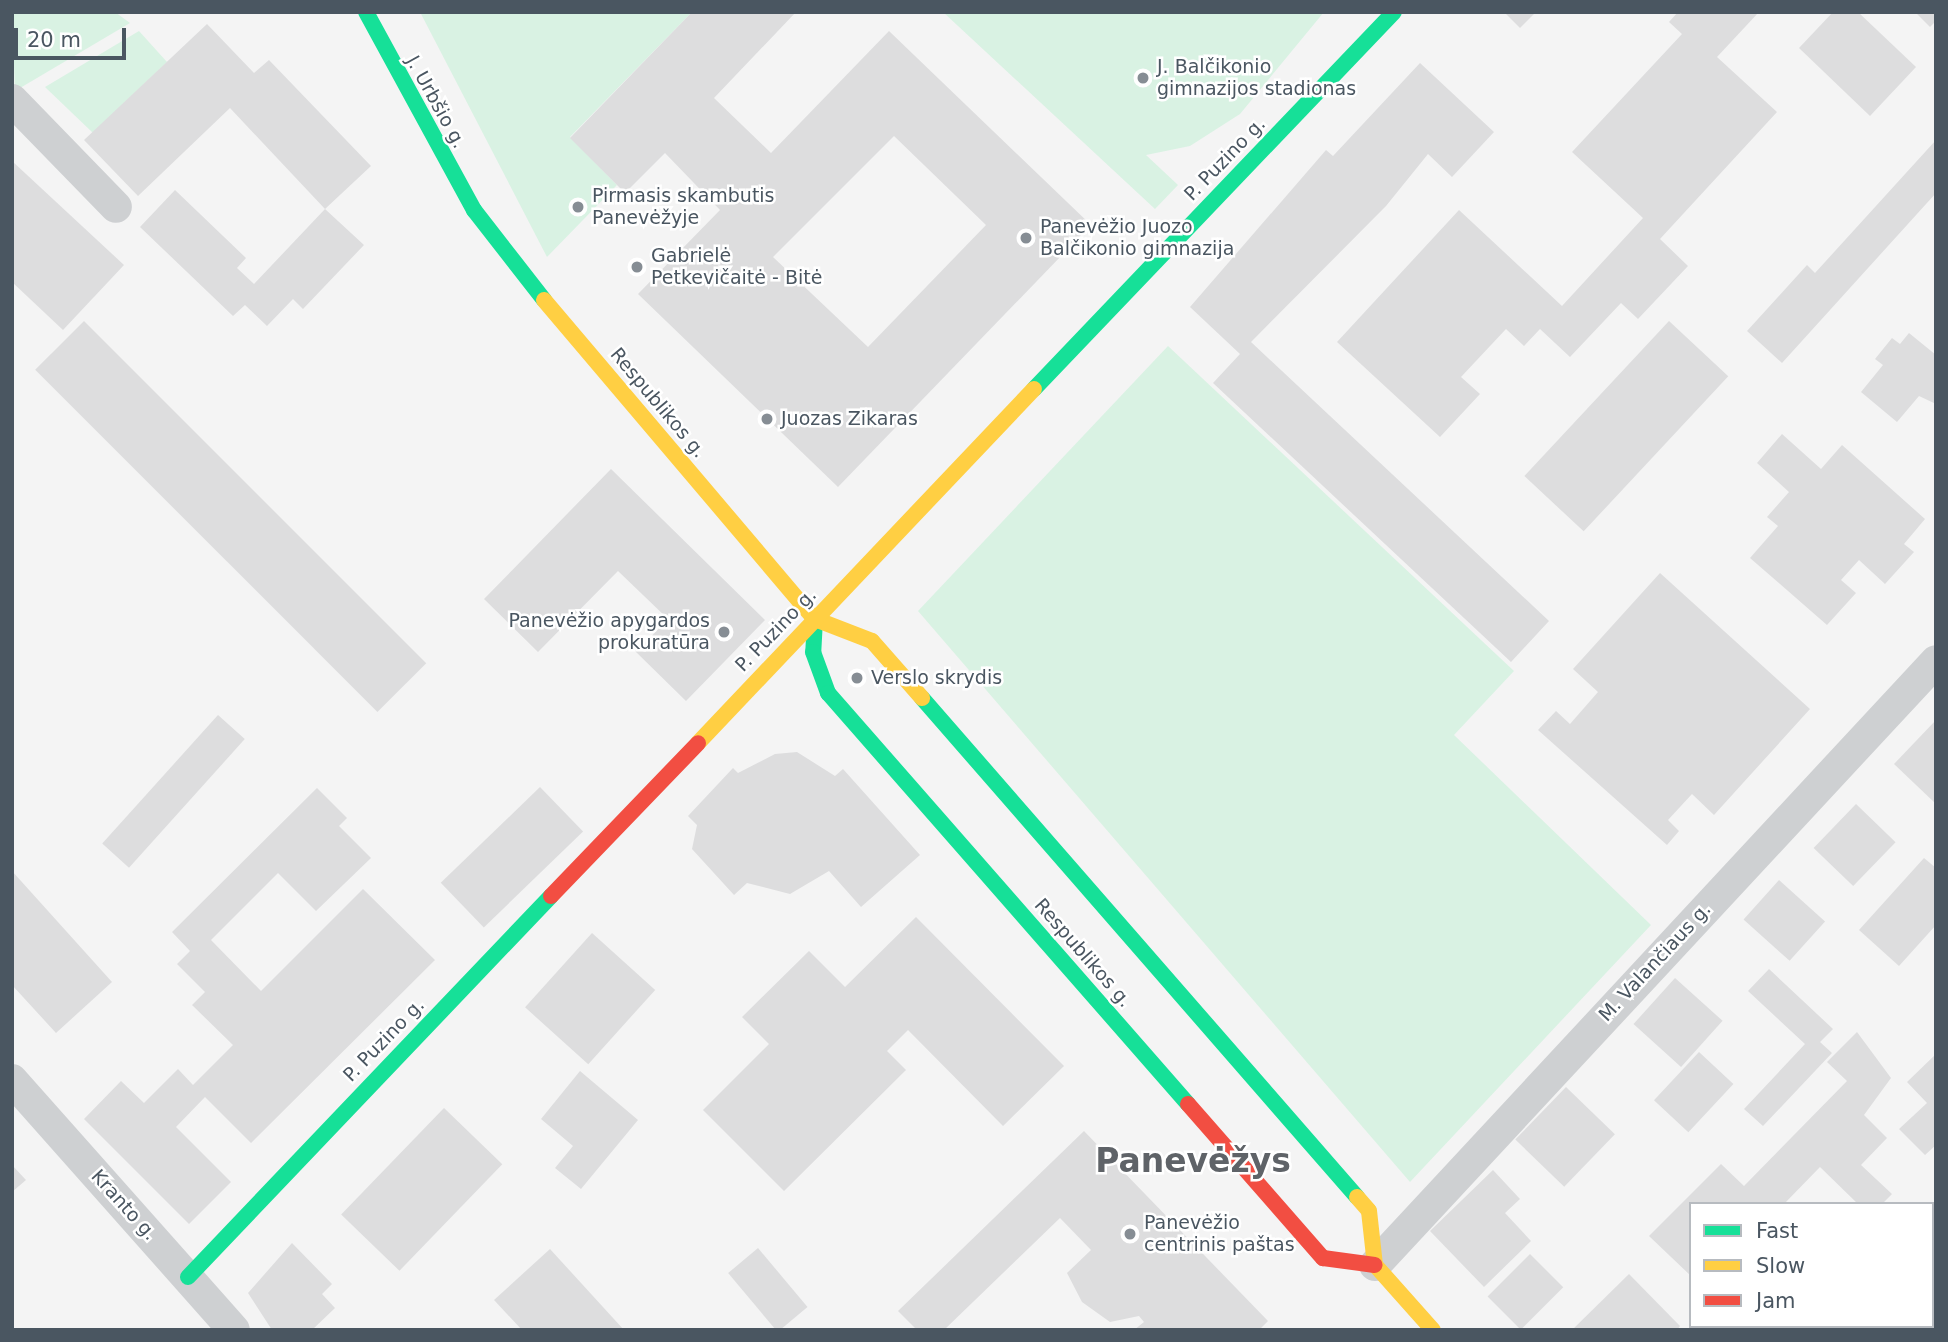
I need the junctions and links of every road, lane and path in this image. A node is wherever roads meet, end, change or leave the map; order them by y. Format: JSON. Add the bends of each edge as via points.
{"nodes":[{"id":1,"x":366,"y":12,"type":"edge"},
{"id":2,"x":1394,"y":12,"type":"edge"},
{"id":3,"x":12,"y":100,"type":"edge"},
{"id":4,"x":116,"y":207,"type":"dead end"},
{"id":5,"x":474,"y":209,"type":"joint"},
{"id":6,"x":815,"y":619,"type":"junction"},
{"id":7,"x":1936,"y":661,"type":"edge"},
{"id":8,"x":12,"y":1080,"type":"edge"},
{"id":9,"x":1376,"y":1265,"type":"junction"},
{"id":10,"x":188,"y":1277,"type":"junction"},
{"id":11,"x":234,"y":1330,"type":"edge"},
{"id":12,"x":1433,"y":1330,"type":"edge"}],
"edges":[{"from":1,"to":5,"type":"main road","name":"J. Urbšio g."},
{"from":2,"to":6,"type":"main road","name":"P. Puzino g."},
{"from":3,"to":4,"type":"street"},
{"from":5,"to":6,"type":"main road","name":"Respublikos g."},
{"from":6,"to":9,"type":"main road","name":"Respublikos g.","via":[[872,641],[1368,1211]]},
{"from":6,"to":9,"type":"main road","name":"Respublikos g.","via":[[813,652],[828,693],[846,714],[1324,1258]]},
{"from":6,"to":10,"type":"main road","name":"P. Puzino g."},
{"from":7,"to":9,"type":"street","name":"M. Valančiaus g."},
{"from":8,"to":10,"type":"street","name":"Kranto g."},
{"from":9,"to":12,"type":"main road"},
{"from":10,"to":11,"type":"street","name":"Kranto g."}]}
